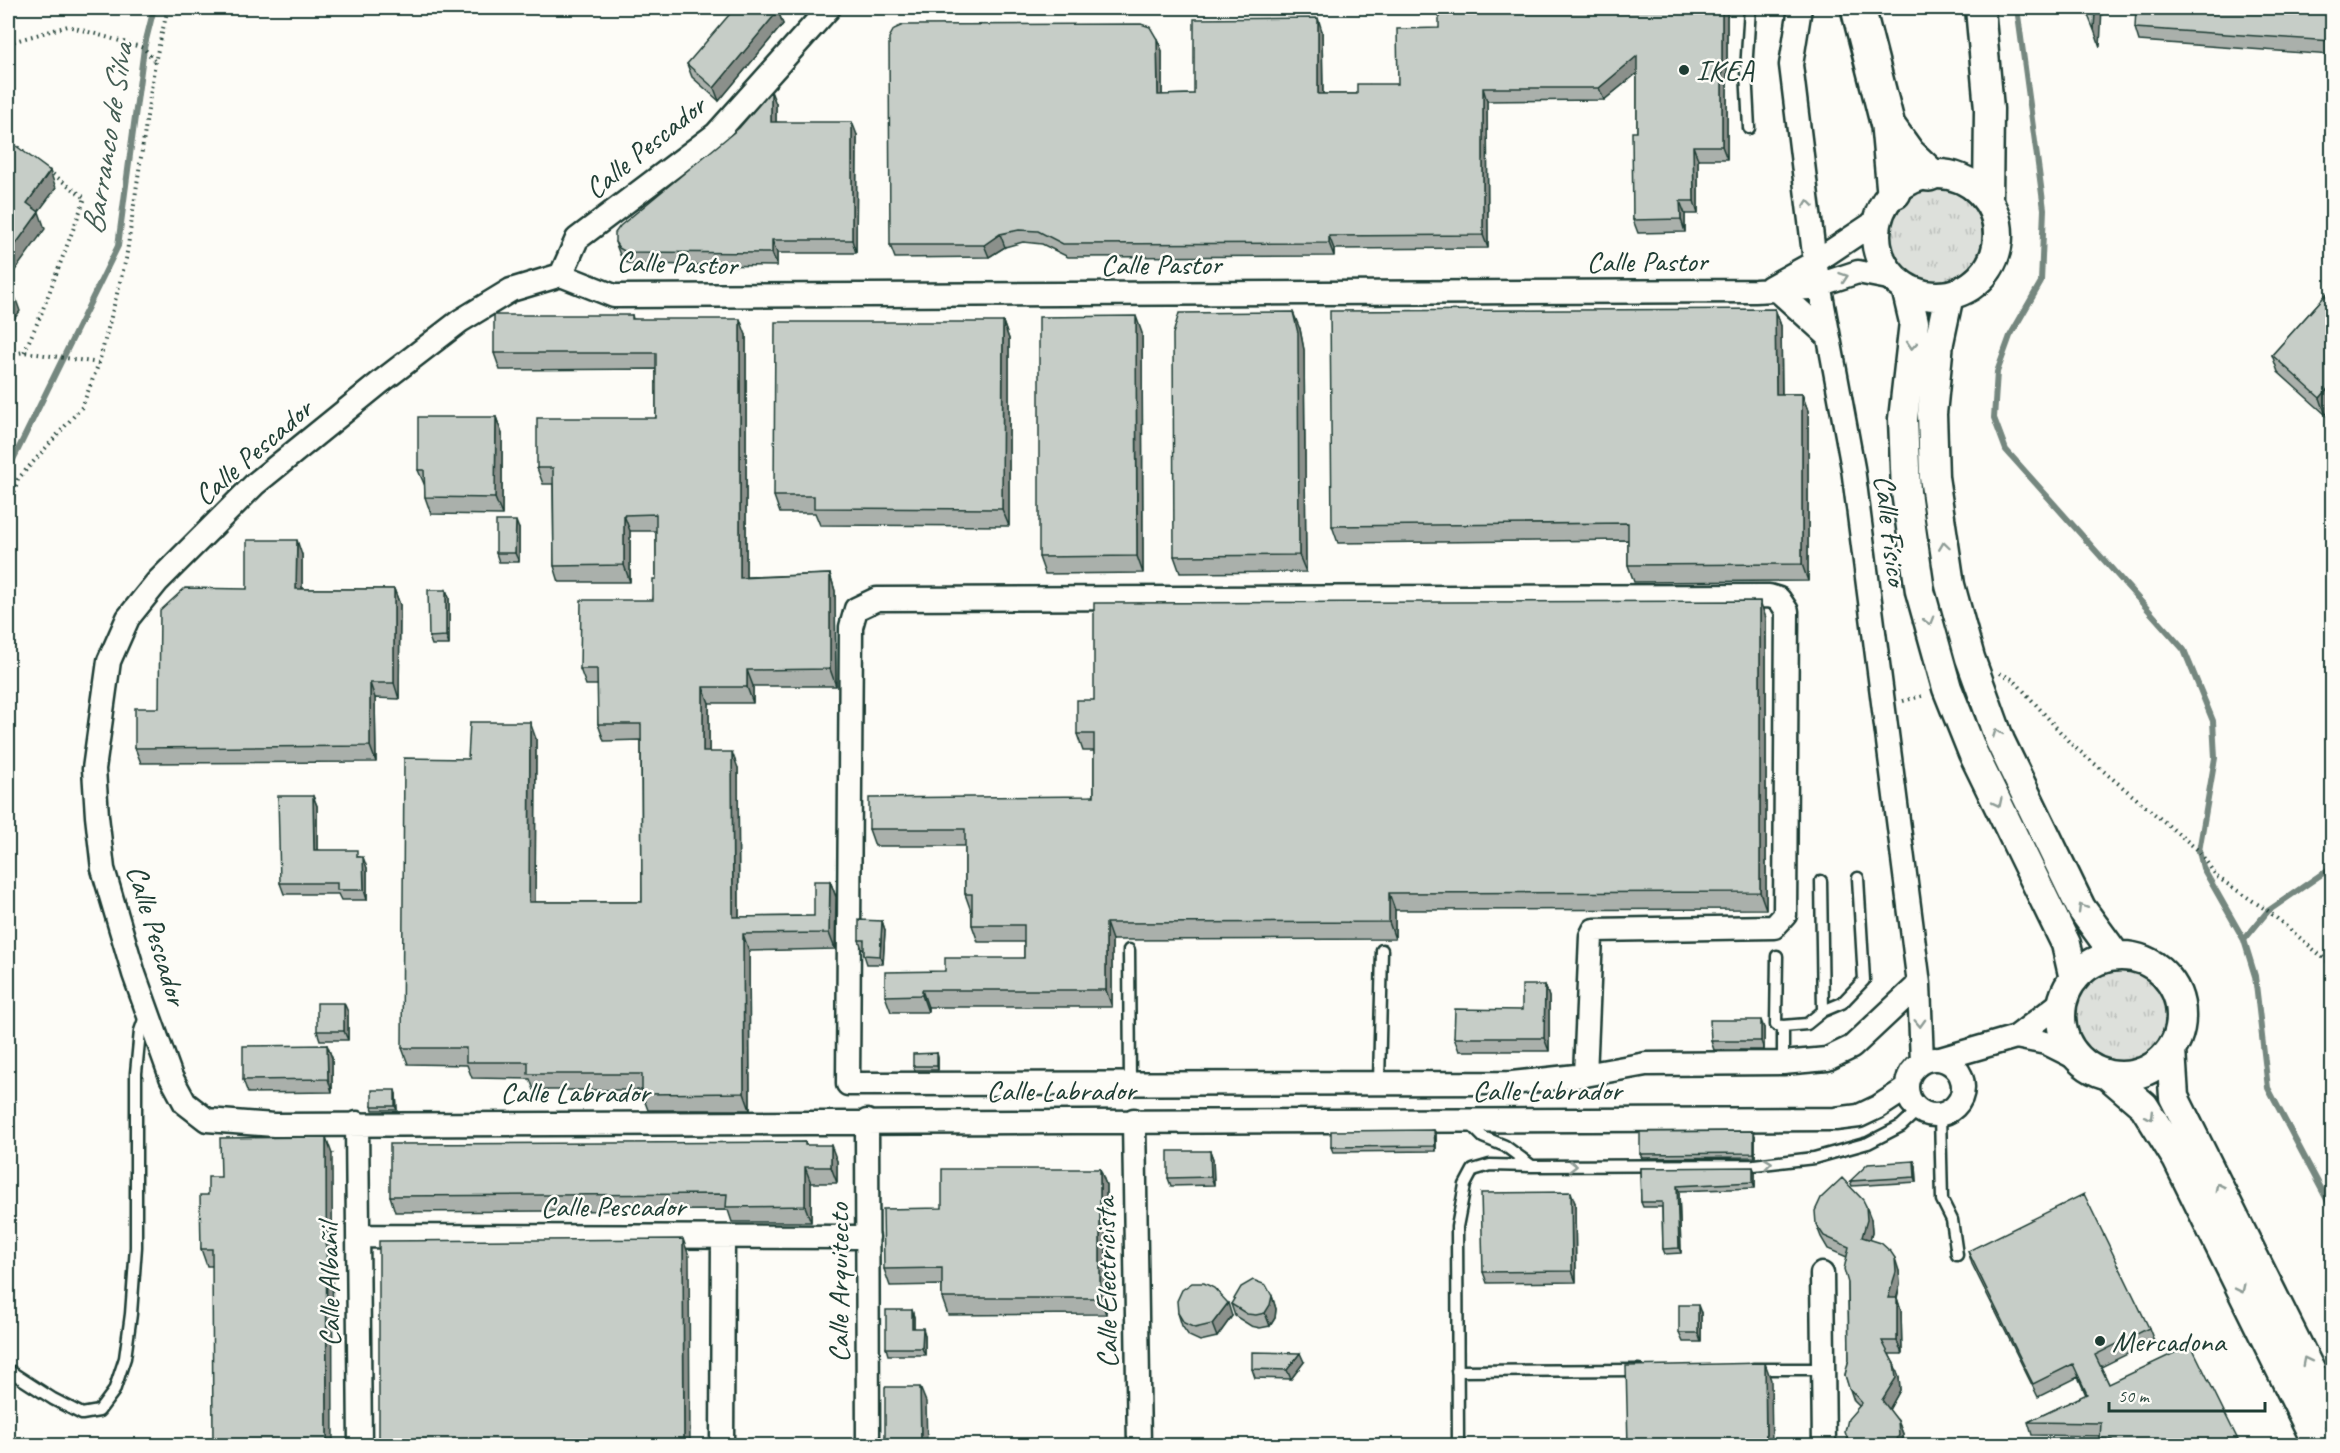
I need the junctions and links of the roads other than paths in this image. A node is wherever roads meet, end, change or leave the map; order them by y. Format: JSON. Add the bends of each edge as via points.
{"nodes":[{"id":1,"x":829,"y":8,"type":"edge"},
{"id":2,"x":1750,"y":8,"type":"edge"},
{"id":3,"x":1800,"y":8,"type":"edge"},
{"id":4,"x":1858,"y":8,"type":"edge"},
{"id":5,"x":1980,"y":8,"type":"edge"},
{"id":6,"x":1989,"y":109,"type":"junction"},
{"id":7,"x":1887,"y":126,"type":"junction"},
{"id":8,"x":1749,"y":128,"type":"dead end"},
{"id":9,"x":1939,"y":174,"type":"junction"},
{"id":10,"x":1894,"y":192,"type":"junction"},
{"id":11,"x":1988,"y":200,"type":"junction"},
{"id":12,"x":1878,"y":220,"type":"junction"},
{"id":13,"x":1815,"y":262,"type":"junction"},
{"id":14,"x":561,"y":275,"type":"junction"},
{"id":15,"x":1900,"y":283,"type":"junction"},
{"id":16,"x":1819,"y":286,"type":"junction"},
{"id":17,"x":1771,"y":289,"type":"junction"},
{"id":18,"x":1949,"y":296,"type":"junction"},
{"id":19,"x":1828,"y":336,"type":"junction"},
{"id":20,"x":1858,"y":878,"type":"dead end"},
{"id":21,"x":1821,"y":881,"type":"dead end"},
{"id":22,"x":1129,"y":950,"type":"dead end"},
{"id":23,"x":1382,"y":951,"type":"dead end"},
{"id":24,"x":1777,"y":956,"type":"dead end"},
{"id":25,"x":2116,"y":956,"type":"junction"},
{"id":26,"x":1919,"y":984,"type":"junction"},
{"id":27,"x":2068,"y":990,"type":"junction"},
{"id":28,"x":147,"y":1008,"type":"junction"},
{"id":29,"x":1823,"y":1011,"type":"junction"},
{"id":30,"x":1783,"y":1026,"type":"junction"},
{"id":31,"x":2016,"y":1037,"type":"junction"},
{"id":32,"x":1989,"y":1044,"type":"junction"},
{"id":33,"x":2171,"y":1050,"type":"junction"},
{"id":34,"x":2078,"y":1059,"type":"junction"},
{"id":35,"x":1931,"y":1061,"type":"junction"},
{"id":36,"x":1783,"y":1063,"type":"junction"},
{"id":37,"x":1585,"y":1075,"type":"junction"},
{"id":38,"x":2109,"y":1076,"type":"junction"},
{"id":39,"x":1130,"y":1083,"type":"junction"},
{"id":40,"x":1379,"y":1083,"type":"junction"},
{"id":41,"x":1964,"y":1085,"type":"junction"},
{"id":42,"x":1907,"y":1088,"type":"junction"},
{"id":43,"x":1918,"y":1110,"type":"junction"},
{"id":44,"x":1940,"y":1115,"type":"junction"},
{"id":45,"x":207,"y":1120,"type":"joint"},
{"id":46,"x":1134,"y":1120,"type":"junction"},
{"id":47,"x":1467,"y":1120,"type":"junction"},
{"id":48,"x":867,"y":1121,"type":"junction"},
{"id":49,"x":357,"y":1123,"type":"junction"},
{"id":50,"x":1532,"y":1166,"type":"junction"},
{"id":51,"x":358,"y":1236,"type":"junction"},
{"id":52,"x":723,"y":1237,"type":"junction"},
{"id":53,"x":867,"y":1237,"type":"junction"},
{"id":54,"x":1957,"y":1255,"type":"dead end"},
{"id":55,"x":1822,"y":1274,"type":"dead end"},
{"id":56,"x":1740,"y":1369,"type":"edge"},
{"id":57,"x":1822,"y":1369,"type":"junction"},
{"id":58,"x":8,"y":1370,"type":"edge"},
{"id":59,"x":1646,"y":1370,"type":"edge"},
{"id":60,"x":1457,"y":1371,"type":"junction"},
{"id":61,"x":2332,"y":1414,"type":"edge"},
{"id":62,"x":360,"y":1446,"type":"edge"},
{"id":63,"x":722,"y":1446,"type":"edge"},
{"id":64,"x":868,"y":1446,"type":"edge"},
{"id":65,"x":1139,"y":1446,"type":"edge"},
{"id":66,"x":1458,"y":1446,"type":"edge"},
{"id":67,"x":1824,"y":1446,"type":"edge"},
{"id":68,"x":2316,"y":1446,"type":"edge"}],
"edges":[{"from":1,"to":14,"type":"street","name":"Calle Pescador","via":[[716,134],[577,239]]},
{"from":2,"to":8,"type":"lane","via":[[1746,71]]},
{"from":13,"to":3,"type":"street","name":"Calle Físico","one_way":true,"via":[[1791,65]]},
{"from":4,"to":7,"type":"highway"},
{"from":5,"to":6,"type":"street"},
{"from":6,"to":9,"type":"street","via":[[1977,145],[1963,162]]},
{"from":6,"to":11,"type":"street"},
{"from":7,"to":9,"type":"highway","via":[[1908,154]]},
{"from":7,"to":10,"type":"highway"},
{"from":9,"to":10,"type":"street","via":[[1910,180]]},
{"from":9,"to":11,"type":"street","via":[[1964,180]]},
{"from":10,"to":12,"type":"street"},
{"from":11,"to":18,"type":"street","via":[[1996,218],[1994,258],[1984,275]]},
{"from":12,"to":13,"type":"street","name":"Calle Pastor"},
{"from":12,"to":15,"type":"street","via":[[1878,253],[1884,267]]},
{"from":13,"to":16,"type":"street","name":"Calle Físico"},
{"from":13,"to":17,"type":"street","name":"Calle Pastor"},
{"from":14,"to":17,"type":"street","name":"Calle Pastor","via":[[614,296]]},
{"from":14,"to":28,"type":"street","name":"Calle Pescador","via":[[511,290],[460,321],[382,381],[255,484],[157,582],[128,618],[109,661],[94,769],[103,868]]},
{"from":16,"to":15,"type":"street","name":"Calle Pastor","one_way":true,"via":[[1858,272]]},
{"from":15,"to":18,"type":"street","via":[[1919,294]]},
{"from":15,"to":27,"type":"street","one_way":true,"via":[[1914,322],[1903,419],[1906,492],[1920,591],[1947,688],[1973,753],[2066,944]]},
{"from":16,"to":17,"type":"street","name":"Calle Pastor"},
{"from":16,"to":19,"type":"street","name":"Calle Físico"},
{"from":17,"to":19,"type":"street"},
{"from":25,"to":18,"type":"street","one_way":true,"via":[[2081,908],[2000,741],[1970,658],[1950,585],[1934,477],[1932,414],[1939,342]]},
{"from":19,"to":26,"type":"street","name":"Calle Físico","via":[[1853,468]]},
{"from":20,"to":29,"type":"lane","via":[[1864,980],[1842,1003]]},
{"from":21,"to":29,"type":"lane"},
{"from":22,"to":39,"type":"lane"},
{"from":23,"to":40,"type":"lane"},
{"from":24,"to":30,"type":"lane","via":[[1776,1025]]},
{"from":25,"to":27,"type":"street","via":[[2093,963]]},
{"from":25,"to":33,"type":"street","via":[[2135,957],[2153,964],[2168,977],[2178,994],[2182,1013],[2180,1033]]},
{"from":26,"to":35,"type":"street","name":"Calle Físico","one_way":true},
{"from":26,"to":36,"type":"street","via":[[1852,1047],[1827,1059]]},
{"from":27,"to":31,"type":"street"},
{"from":27,"to":34,"type":"street","via":[[2061,1027]]},
{"from":28,"to":45,"type":"street","name":"Calle Pescador","via":[[180,1094],[185,1103]]},
{"from":28,"to":58,"type":"lane","via":[[140,1030],[136,1073],[136,1247],[132,1303],[125,1358],[114,1391],[99,1411],[82,1414]]},
{"from":29,"to":30,"type":"lane","via":[[1807,1024]]},
{"from":30,"to":36,"type":"lane"},
{"from":31,"to":32,"type":"street"},
{"from":31,"to":34,"type":"street","via":[[2046,1043]]},
{"from":32,"to":35,"type":"street"},
{"from":32,"to":41,"type":"street"},
{"from":33,"to":38,"type":"street","via":[[2154,1067],[2133,1076]]},
{"from":61,"to":33,"type":"street","one_way":true,"via":[[2174,1097]]},
{"from":34,"to":38,"type":"street"},
{"from":35,"to":41,"type":"street","via":[[1949,1062]]},
{"from":35,"to":42,"type":"street","via":[[1914,1068]]},
{"from":36,"to":37,"type":"street","via":[[1646,1064]]},
{"from":37,"to":39,"type":"street","via":[[1594,930],[1774,927],[1785,915],[1787,611],[1779,599],[889,598],[856,609],[851,627],[848,1084]]},
{"from":37,"to":40,"type":"street","via":[[1512,1083]]},
{"from":38,"to":68,"type":"street","one_way":true,"via":[[2144,1106],[2177,1159]]},
{"from":39,"to":40,"type":"street"},
{"from":41,"to":44,"type":"street","via":[[1959,1103]]},
{"from":42,"to":43,"type":"street","via":[[1911,1103]]},
{"from":42,"to":47,"type":"street","name":"Calle Labrador","via":[[1859,1116],[1835,1119]]},
{"from":43,"to":44,"type":"street"},
{"from":50,"to":43,"type":"lane","one_way":true,"via":[[1755,1165],[1814,1158],[1868,1143],[1901,1126]]},
{"from":44,"to":54,"type":"lane","via":[[1942,1200],[1952,1220]]},
{"from":45,"to":49,"type":"street","name":"Calle Labrador","via":[[274,1125]]},
{"from":46,"to":47,"type":"street","name":"Calle Labrador"},
{"from":46,"to":48,"type":"street","name":"Calle Labrador"},
{"from":46,"to":65,"type":"street","name":"Calle Electricista"},
{"from":47,"to":50,"type":"lane","via":[[1483,1137],[1505,1146]]},
{"from":48,"to":49,"type":"street","name":"Calle Labrador"},
{"from":48,"to":53,"type":"street","name":"Calle Arquitecto"},
{"from":49,"to":51,"type":"street","name":"Calle Albañil"},
{"from":50,"to":60,"type":"lane","via":[[1490,1165],[1473,1170],[1465,1185],[1457,1227]]},
{"from":51,"to":52,"type":"street","name":"Calle Pescador"},
{"from":51,"to":62,"type":"street","name":"Calle Albañil"},
{"from":52,"to":53,"type":"street","name":"Calle Pescador"},
{"from":52,"to":63,"type":"street"},
{"from":53,"to":64,"type":"street","name":"Calle Arquitecto"},
{"from":55,"to":57,"type":"street"},
{"from":56,"to":57,"type":"lane"},
{"from":57,"to":67,"type":"street"},
{"from":59,"to":60,"type":"lane"},
{"from":60,"to":66,"type":"lane"}]}
